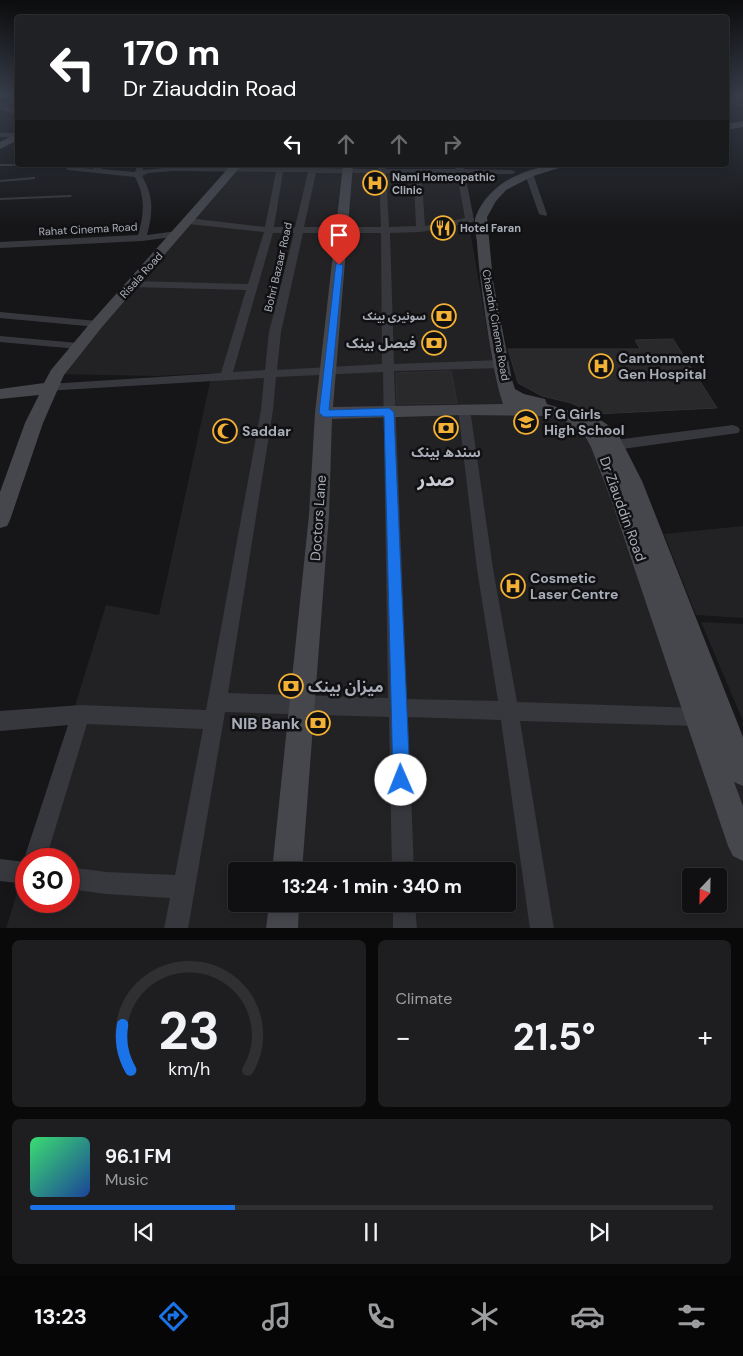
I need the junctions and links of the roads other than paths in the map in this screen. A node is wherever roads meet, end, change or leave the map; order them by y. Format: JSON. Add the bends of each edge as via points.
{"nodes":[{"id":1,"x":11,"y":139,"type":"edge"},
{"id":2,"x":0,"y":146,"type":"edge"},
{"id":3,"x":0,"y":165,"type":"edge"},
{"id":4,"x":15,"y":165,"type":"edge"},
{"id":5,"x":67,"y":167,"type":"edge"},
{"id":6,"x":100,"y":167,"type":"edge"},
{"id":7,"x":140,"y":167,"type":"edge"},
{"id":8,"x":282,"y":167,"type":"edge"},
{"id":9,"x":313,"y":167,"type":"edge"},
{"id":10,"x":347,"y":167,"type":"edge"},
{"id":11,"x":533,"y":167,"type":"edge"},
{"id":12,"x":552,"y":167,"type":"edge"},
{"id":13,"x":234,"y":168,"type":"edge"},
{"id":14,"x":381,"y":168,"type":"edge"},
{"id":15,"x":460,"y":168,"type":"edge"},
{"id":16,"x":93,"y":171,"type":"junction"},
{"id":17,"x":511,"y":171,"type":"edge"},
{"id":18,"x":427,"y":172,"type":"junction"},
{"id":19,"x":529,"y":174,"type":"junction"},
{"id":20,"x":138,"y":175,"type":"junction"},
{"id":21,"x":34,"y":178,"type":"dead end"},
{"id":22,"x":0,"y":181,"type":"edge"},
{"id":23,"x":70,"y":196,"type":"dead end"},
{"id":24,"x":0,"y":199,"type":"edge"},
{"id":25,"x":543,"y":214,"type":"dead end"},
{"id":26,"x":470,"y":220,"type":"junction"},
{"id":27,"x":188,"y":222,"type":"junction"},
{"id":28,"x":269,"y":230,"type":"junction"},
{"id":29,"x":299,"y":230,"type":"junction"},
{"id":30,"x":343,"y":230,"type":"junction"},
{"id":31,"x":385,"y":230,"type":"junction"},
{"id":32,"x":421,"y":230,"type":"junction"},
{"id":33,"x":177,"y":234,"type":"junction"},
{"id":34,"x":142,"y":238,"type":"junction"},
{"id":35,"x":0,"y":245,"type":"edge"},
{"id":36,"x":132,"y":284,"type":"junction"},
{"id":37,"x":252,"y":287,"type":"junction"},
{"id":38,"x":0,"y":315,"type":"edge"},
{"id":39,"x":97,"y":324,"type":"junction"},
{"id":40,"x":0,"y":339,"type":"edge"},
{"id":41,"x":78,"y":346,"type":"junction"},
{"id":42,"x":498,"y":365,"type":"junction"},
{"id":43,"x":388,"y":367,"type":"junction"},
{"id":44,"x":328,"y":370,"type":"junction"},
{"id":45,"x":270,"y":375,"type":"junction"},
{"id":46,"x":226,"y":376,"type":"junction"},
{"id":47,"x":49,"y":388,"type":"junction"},
{"id":48,"x":0,"y":394,"type":"edge"},
{"id":49,"x":508,"y":403,"type":"junction"},
{"id":50,"x":464,"y":409,"type":"junction"},
{"id":51,"x":389,"y":412,"type":"junction"},
{"id":52,"x":324,"y":413,"type":"junction"},
{"id":53,"x":733,"y":430,"type":"dead end"},
{"id":54,"x":615,"y":445,"type":"junction"},
{"id":55,"x":0,"y":520,"type":"edge"},
{"id":56,"x":302,"y":704,"type":"junction"},
{"id":57,"x":399,"y":708,"type":"junction"},
{"id":58,"x":215,"y":711,"type":"junction"},
{"id":59,"x":510,"y":712,"type":"junction"},
{"id":60,"x":81,"y":714,"type":"junction"},
{"id":61,"x":698,"y":717,"type":"junction"},
{"id":62,"x":0,"y":722,"type":"edge"},
{"id":63,"x":743,"y":772,"type":"edge"},
{"id":64,"x":743,"y":846,"type":"edge"},
{"id":65,"x":38,"y":848,"type":"edge"},
{"id":66,"x":288,"y":862,"type":"edge"},
{"id":67,"x":403,"y":862,"type":"edge"},
{"id":68,"x":0,"y":870,"type":"edge"},
{"id":69,"x":15,"y":872,"type":"edge"},
{"id":70,"x":80,"y":879,"type":"edge"},
{"id":71,"x":183,"y":887,"type":"junction"},
{"id":72,"x":283,"y":912,"type":"edge"},
{"id":73,"x":404,"y":912,"type":"edge"},
{"id":74,"x":176,"y":928,"type":"edge"},
{"id":75,"x":282,"y":928,"type":"edge"},
{"id":76,"x":404,"y":928,"type":"edge"},
{"id":77,"x":542,"y":928,"type":"edge"}],
"edges":[{"from":1,"to":2,"type":"main road"},
{"from":3,"to":4,"type":"lane"},
{"from":5,"to":16,"type":"street"},
{"from":6,"to":16,"type":"street"},
{"from":7,"to":20,"type":"street"},
{"from":8,"to":9,"type":"street"},
{"from":8,"to":13,"type":"street"},
{"from":8,"to":28,"type":"street"},
{"from":9,"to":10,"type":"street"},
{"from":9,"to":29,"type":"street","name":"Bohri Bazaar Road"},
{"from":10,"to":14,"type":"street"},
{"from":10,"to":30,"type":"main road","name":"Doctors Lane"},
{"from":11,"to":17,"type":"main road"},
{"from":12,"to":19,"type":"main road","name":"Chandni Cinema Road"},
{"from":13,"to":20,"type":"street","via":[[173,169]]},
{"from":13,"to":27,"type":"street","name":"Risala Road"},
{"from":14,"to":18,"type":"street"},
{"from":14,"to":31,"type":"street"},
{"from":15,"to":17,"type":"street"},
{"from":15,"to":18,"type":"street"},
{"from":15,"to":26,"type":"street"},
{"from":16,"to":20,"type":"street"},
{"from":17,"to":26,"type":"main road","via":[[474,208]]},
{"from":18,"to":32,"type":"street","via":[[418,182]]},
{"from":19,"to":25,"type":"street"},
{"from":19,"to":42,"type":"main road","name":"Chandni Cinema Road","via":[[498,192],[481,216]]},
{"from":20,"to":34,"type":"street","via":[[150,206]]},
{"from":21,"to":22,"type":"lane"},
{"from":23,"to":24,"type":"lane"},
{"from":26,"to":32,"type":"street"},
{"from":26,"to":42,"type":"main road"},
{"from":27,"to":28,"type":"street"},
{"from":27,"to":33,"type":"street","name":"Risala Road"},
{"from":28,"to":29,"type":"street"},
{"from":28,"to":37,"type":"street"},
{"from":29,"to":30,"type":"street"},
{"from":29,"to":45,"type":"street","name":"Bohri Bazaar Road","via":[[275,332]]},
{"from":30,"to":31,"type":"street"},
{"from":30,"to":44,"type":"main road","name":"Doctors Lane"},
{"from":31,"to":32,"type":"street"},
{"from":31,"to":43,"type":"street"},
{"from":33,"to":34,"type":"street","name":"Rahat Cinema Road"},
{"from":33,"to":36,"type":"street","name":"Risala Road"},
{"from":34,"to":35,"type":"street","name":"Rahat Cinema Road"},
{"from":36,"to":37,"type":"street"},
{"from":36,"to":39,"type":"street","name":"Risala Road"},
{"from":37,"to":46,"type":"street"},
{"from":38,"to":39,"type":"street"},
{"from":39,"to":41,"type":"street","name":"Risala Road"},
{"from":40,"to":41,"type":"street"},
{"from":41,"to":47,"type":"street","name":"Risala Road"},
{"from":42,"to":43,"type":"street"},
{"from":42,"to":49,"type":"main road"},
{"from":43,"to":44,"type":"street"},
{"from":43,"to":51,"type":"street"},
{"from":44,"to":45,"type":"street"},
{"from":44,"to":52,"type":"main road","name":"Doctors Lane"},
{"from":45,"to":46,"type":"street"},
{"from":45,"to":58,"type":"street","name":"Bohri Bazaar Road","via":[[267,410]]},
{"from":46,"to":47,"type":"street"},
{"from":47,"to":48,"type":"main road"},
{"from":47,"to":55,"type":"main road"},
{"from":49,"to":50,"type":"main road","name":"Dr Ziauddin Road"},
{"from":49,"to":54,"type":"main road","name":"Dr Ziauddin Road","via":[[519,399],[546,404],[586,418],[610,434]]},
{"from":49,"to":61,"type":"main road","name":"Dr Ziauddin Road","via":[[551,410],[571,417],[592,432]]},
{"from":50,"to":51,"type":"main road","name":"Dr Ziauddin Road"},
{"from":50,"to":59,"type":"street","via":[[485,568]]},
{"from":51,"to":52,"type":"main road","name":"Dr Ziauddin Road"},
{"from":51,"to":57,"type":"street"},
{"from":52,"to":56,"type":"main road","name":"Doctors Lane","via":[[319,515]]},
{"from":53,"to":54,"type":"street"},
{"from":54,"to":63,"type":"main road","name":"Dr Ziauddin Road","via":[[632,481]]},
{"from":56,"to":57,"type":"street"},
{"from":56,"to":58,"type":"street"},
{"from":56,"to":66,"type":"main road","name":"Doctors Lane"},
{"from":57,"to":59,"type":"street"},
{"from":57,"to":67,"type":"street"},
{"from":58,"to":60,"type":"street"},
{"from":58,"to":71,"type":"street","name":"Bohri Bazaar Road"},
{"from":59,"to":61,"type":"street"},
{"from":59,"to":77,"type":"street"},
{"from":60,"to":62,"type":"street"},
{"from":60,"to":65,"type":"street"},
{"from":61,"to":64,"type":"main road","name":"Dr Ziauddin Road"},
{"from":68,"to":69,"type":"street"},
{"from":70,"to":71,"type":"street"},
{"from":71,"to":74,"type":"street","name":"Bohri Bazaar Road"},
{"from":72,"to":75,"type":"main road"},
{"from":73,"to":76,"type":"street"}]}
